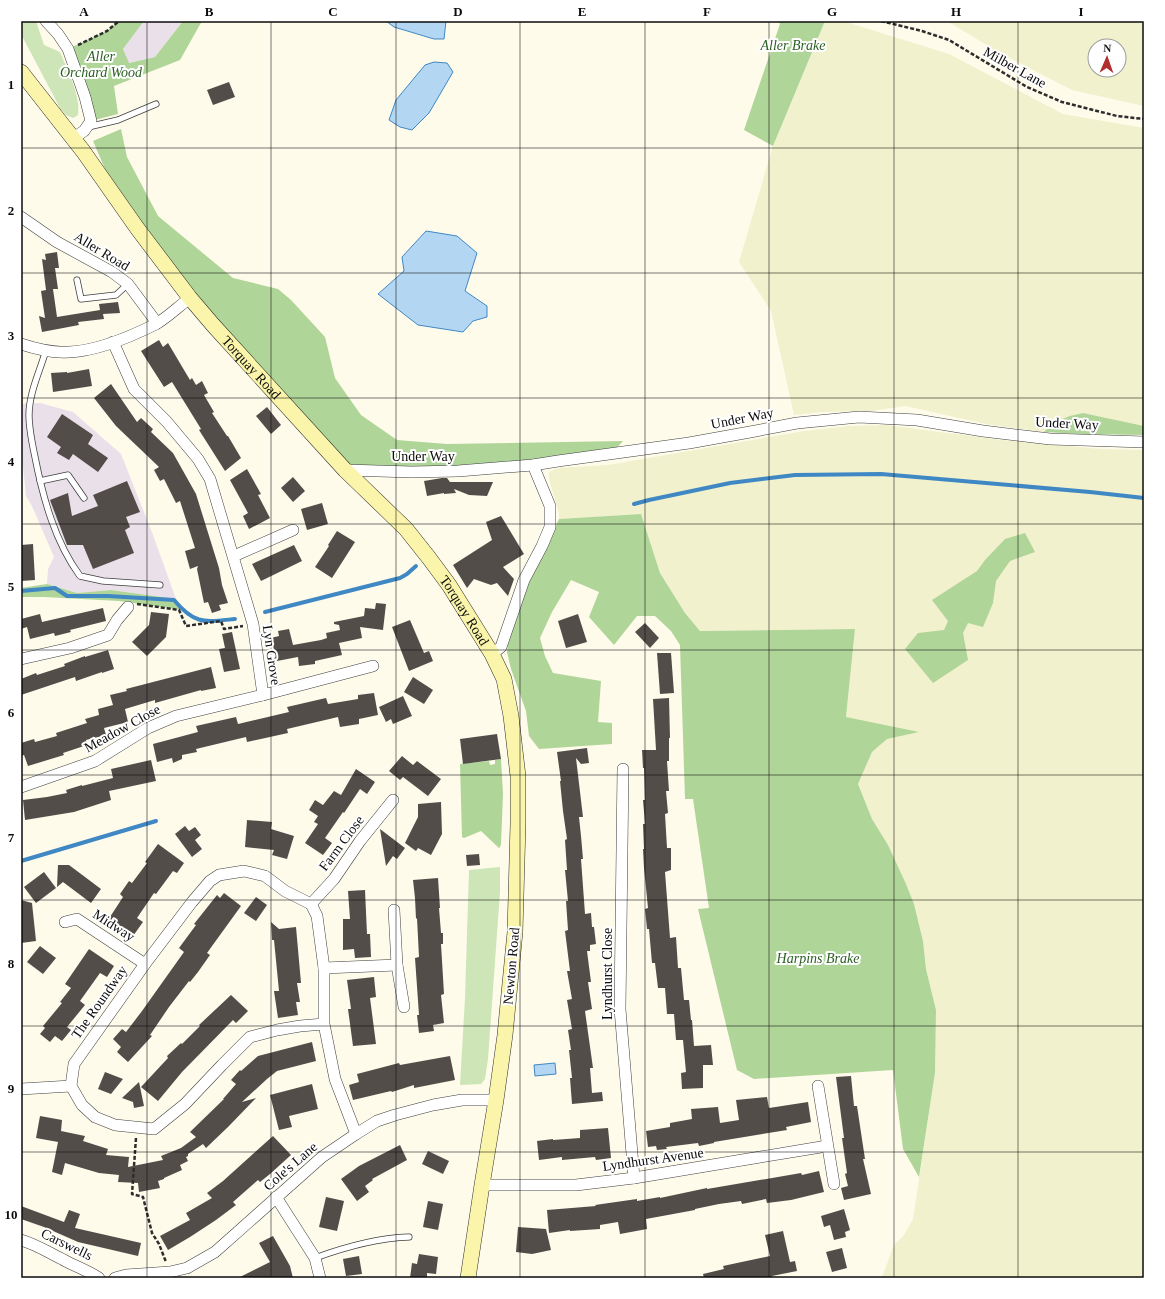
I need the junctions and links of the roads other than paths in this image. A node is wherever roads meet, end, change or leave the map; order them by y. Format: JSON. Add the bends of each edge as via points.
{"nodes":[{"id":1,"x":46,"y":21,"type":"edge"},
{"id":2,"x":21,"y":72,"type":"edge"},
{"id":3,"x":156,"y":104,"type":"dead end"},
{"id":4,"x":86,"y":128,"type":"junction"},
{"id":5,"x":73,"y":138,"type":"junction"},
{"id":6,"x":21,"y":217,"type":"edge"},
{"id":7,"x":77,"y":280,"type":"dead end"},
{"id":8,"x":128,"y":284,"type":"junction"},
{"id":9,"x":190,"y":298,"type":"junction"},
{"id":10,"x":157,"y":323,"type":"junction"},
{"id":11,"x":113,"y":342,"type":"junction"},
{"id":12,"x":21,"y":344,"type":"edge"},
{"id":13,"x":46,"y":350,"type":"junction"},
{"id":14,"x":1144,"y":442,"type":"edge"},
{"id":15,"x":533,"y":465,"type":"junction"},
{"id":16,"x":345,"y":470,"type":"junction"},
{"id":17,"x":40,"y":481,"type":"junction"},
{"id":18,"x":84,"y":498,"type":"dead end"},
{"id":19,"x":293,"y":530,"type":"dead end"},
{"id":20,"x":234,"y":556,"type":"junction"},
{"id":21,"x":160,"y":584,"type":"dead end"},
{"id":22,"x":128,"y":607,"type":"road end"},
{"id":23,"x":492,"y":654,"type":"junction"},
{"id":24,"x":21,"y":658,"type":"edge"},
{"id":25,"x":373,"y":666,"type":"dead end"},
{"id":26,"x":263,"y":695,"type":"junction"},
{"id":27,"x":623,"y":769,"type":"dead end"},
{"id":28,"x":21,"y":787,"type":"edge"},
{"id":29,"x":393,"y":800,"type":"dead end"},
{"id":30,"x":311,"y":904,"type":"junction"},
{"id":31,"x":394,"y":910,"type":"dead end"},
{"id":32,"x":65,"y":922,"type":"dead end"},
{"id":33,"x":145,"y":964,"type":"junction"},
{"id":34,"x":397,"y":965,"type":"junction"},
{"id":35,"x":324,"y":968,"type":"junction"},
{"id":36,"x":404,"y":1007,"type":"dead end"},
{"id":37,"x":324,"y":1024,"type":"junction"},
{"id":38,"x":71,"y":1086,"type":"junction"},
{"id":39,"x":818,"y":1086,"type":"dead end"},
{"id":40,"x":21,"y":1088,"type":"edge"},
{"id":41,"x":496,"y":1100,"type":"junction"},
{"id":42,"x":356,"y":1134,"type":"junction"},
{"id":43,"x":827,"y":1146,"type":"junction"},
{"id":44,"x":634,"y":1178,"type":"junction"},
{"id":45,"x":834,"y":1184,"type":"dead end"},
{"id":46,"x":482,"y":1185,"type":"junction"},
{"id":47,"x":276,"y":1197,"type":"junction"},
{"id":48,"x":409,"y":1237,"type":"dead end"},
{"id":49,"x":21,"y":1240,"type":"edge"},
{"id":50,"x":315,"y":1258,"type":"junction"},
{"id":51,"x":99,"y":1278,"type":"edge"},
{"id":52,"x":115,"y":1278,"type":"edge"},
{"id":53,"x":320,"y":1278,"type":"edge"},
{"id":54,"x":468,"y":1278,"type":"edge"}],
"edges":[{"from":1,"to":4,"type":"street","via":[[68,49],[91,121]]},
{"from":2,"to":5,"type":"street","name":"Torquay Road"},
{"from":3,"to":4,"type":"lane","via":[[118,120]]},
{"from":4,"to":5,"type":"street"},
{"from":5,"to":9,"type":"street","name":"Torquay Road"},
{"from":6,"to":8,"type":"street","name":"Aller Road","via":[[57,242],[112,272]]},
{"from":7,"to":8,"type":"lane","via":[[81,299],[116,295]]},
{"from":8,"to":10,"type":"street","name":"Aller Road"},
{"from":9,"to":10,"type":"street"},
{"from":9,"to":16,"type":"street","name":"Torquay Road"},
{"from":10,"to":11,"type":"street"},
{"from":11,"to":13,"type":"street","via":[[68,353]]},
{"from":11,"to":20,"type":"street","name":"Lyn Grove","via":[[134,389],[198,458],[210,479]]},
{"from":12,"to":13,"type":"street"},
{"from":13,"to":17,"type":"lane","via":[[32,394],[29,414]]},
{"from":14,"to":15,"type":"street","name":"Under Way","via":[[1050,439],[917,420],[859,417],[797,423],[689,443]]},
{"from":15,"to":16,"type":"street","name":"Under Way","via":[[458,471]]},
{"from":15,"to":23,"type":"street","via":[[550,506],[550,527],[524,580],[501,647]]},
{"from":16,"to":23,"type":"street","name":"Torquay Road","via":[[420,547],[449,585]]},
{"from":17,"to":18,"type":"lane","via":[[68,475]]},
{"from":17,"to":21,"type":"lane","via":[[52,520],[70,562],[80,576],[103,581]]},
{"from":19,"to":20,"type":"street"},
{"from":20,"to":26,"type":"street","name":"Lyn Grove","via":[[254,624]]},
{"from":22,"to":24,"type":"street","via":[[108,635],[70,648]]},
{"from":23,"to":41,"type":"street","name":"Newton Road","via":[[504,680],[518,776],[515,932]]},
{"from":25,"to":26,"type":"street","name":"Lyn Grove"},
{"from":26,"to":28,"type":"street","name":"Meadow Close","via":[[176,716],[148,728],[95,761]]},
{"from":27,"to":44,"type":"street","name":"Lyndhurst Close","via":[[620,1009]]},
{"from":29,"to":30,"type":"street","name":"Farm Close","via":[[334,879]]},
{"from":30,"to":33,"type":"street","name":"The Roundway","via":[[285,891],[265,876],[244,870],[219,874],[192,902]]},
{"from":30,"to":35,"type":"street","via":[[317,916]]},
{"from":31,"to":34,"type":"street"},
{"from":32,"to":33,"type":"street","name":"Midway","via":[[77,919]]},
{"from":33,"to":38,"type":"street","name":"The Roundway","via":[[74,1064]]},
{"from":34,"to":35,"type":"street"},
{"from":34,"to":36,"type":"street"},
{"from":35,"to":37,"type":"street"},
{"from":37,"to":38,"type":"street","via":[[285,1028],[250,1037],[185,1104],[154,1129],[115,1125],[95,1117],[82,1105]]},
{"from":37,"to":42,"type":"street","via":[[335,1078]]},
{"from":38,"to":40,"type":"street"},
{"from":39,"to":43,"type":"street"},
{"from":41,"to":42,"type":"street","name":"Cole's Lane","via":[[462,1100],[407,1111],[377,1121]]},
{"from":41,"to":46,"type":"street","name":"Newton Road"},
{"from":42,"to":47,"type":"street","name":"Cole's Lane","via":[[322,1157]]},
{"from":43,"to":44,"type":"street","name":"Lyndhurst Avenue"},
{"from":43,"to":45,"type":"street"},
{"from":44,"to":46,"type":"street","name":"Lyndhurst Avenue","via":[[576,1185]]},
{"from":46,"to":54,"type":"street","name":"Newton Road"},
{"from":47,"to":50,"type":"street"},
{"from":47,"to":52,"type":"street","name":"Cole's Lane","via":[[215,1252],[187,1268]]},
{"from":48,"to":50,"type":"lane","via":[[371,1241]]},
{"from":49,"to":51,"type":"street","name":"Carswells"},
{"from":50,"to":53,"type":"street"}]}
